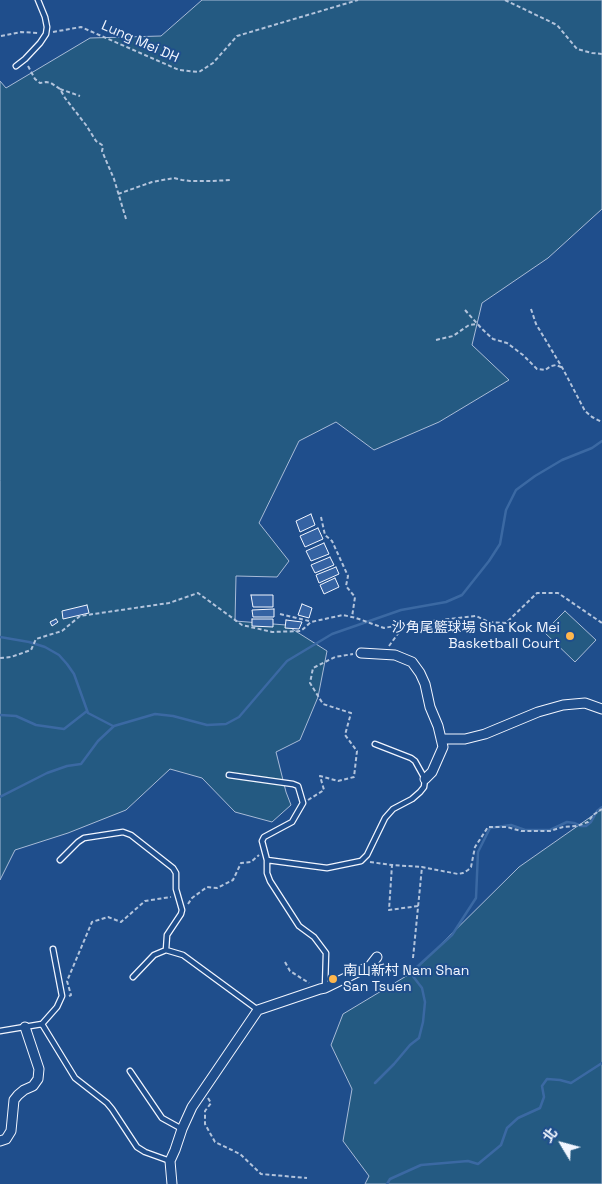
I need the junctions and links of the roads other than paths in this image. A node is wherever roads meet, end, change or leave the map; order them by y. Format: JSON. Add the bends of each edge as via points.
{"nodes":[{"id":1,"x":38,"y":0,"type":"edge"},
{"id":2,"x":16,"y":66,"type":"dead end"},
{"id":3,"x":361,"y":653,"type":"road end"},
{"id":4,"x":601,"y":707,"type":"edge"},
{"id":5,"x":441,"y":739,"type":"junction"},
{"id":6,"x":375,"y":744,"type":"dead end"},
{"id":7,"x":229,"y":775,"type":"dead end"},
{"id":8,"x":425,"y":779,"type":"junction"},
{"id":9,"x":60,"y":860,"type":"dead end"},
{"id":10,"x":267,"y":860,"type":"junction"},
{"id":11,"x":53,"y":949,"type":"dead end"},
{"id":12,"x":166,"y":950,"type":"junction"},
{"id":13,"x":377,"y":958,"type":"dead end"},
{"id":14,"x":134,"y":977,"type":"dead end"},
{"id":15,"x":322,"y":988,"type":"junction"},
{"id":16,"x":258,"y":1010,"type":"junction"},
{"id":17,"x":42,"y":1024,"type":"junction"},
{"id":18,"x":25,"y":1027,"type":"junction"},
{"id":19,"x":0,"y":1032,"type":"edge"},
{"id":20,"x":130,"y":1071,"type":"dead end"},
{"id":21,"x":182,"y":1129,"type":"junction"},
{"id":22,"x":0,"y":1141,"type":"edge"},
{"id":23,"x":170,"y":1161,"type":"junction"},
{"id":24,"x":172,"y":1184,"type":"edge"}],
"edges":[{"from":1,"to":2,"type":"lane","via":[[45,18],[46,34]]},
{"from":3,"to":5,"type":"street","via":[[395,655],[412,662],[425,684]]},
{"from":4,"to":5,"type":"street","via":[[585,703],[564,705],[485,734],[466,739]]},
{"from":5,"to":8,"type":"street","via":[[443,747],[432,772]]},
{"from":6,"to":8,"type":"lane","via":[[411,758]]},
{"from":7,"to":10,"type":"lane","via":[[298,786],[303,803],[292,822],[262,841]]},
{"from":8,"to":10,"type":"lane","via":[[420,792],[385,818],[361,861],[327,868]]},
{"from":9,"to":12,"type":"lane","via":[[84,838],[123,832],[173,868],[182,906],[181,914],[167,935]]},
{"from":10,"to":15,"type":"lane","via":[[270,881],[299,926],[314,937],[326,953]]},
{"from":11,"to":17,"type":"lane","via":[[62,996]]},
{"from":12,"to":14,"type":"lane","via":[[154,955]]},
{"from":12,"to":16,"type":"lane","via":[[183,955]]},
{"from":13,"to":15,"type":"street","via":[[370,966]]},
{"from":15,"to":16,"type":"street"},
{"from":16,"to":21,"type":"street","via":[[192,1107]]},
{"from":17,"to":18,"type":"lane"},
{"from":17,"to":23,"type":"lane","via":[[75,1078],[108,1103],[137,1147]]},
{"from":18,"to":19,"type":"lane"},
{"from":18,"to":22,"type":"street","via":[[40,1069],[38,1079],[14,1100],[11,1131],[6,1139]]},
{"from":20,"to":21,"type":"lane","via":[[162,1118]]},
{"from":21,"to":23,"type":"street"},
{"from":23,"to":24,"type":"street"}]}
